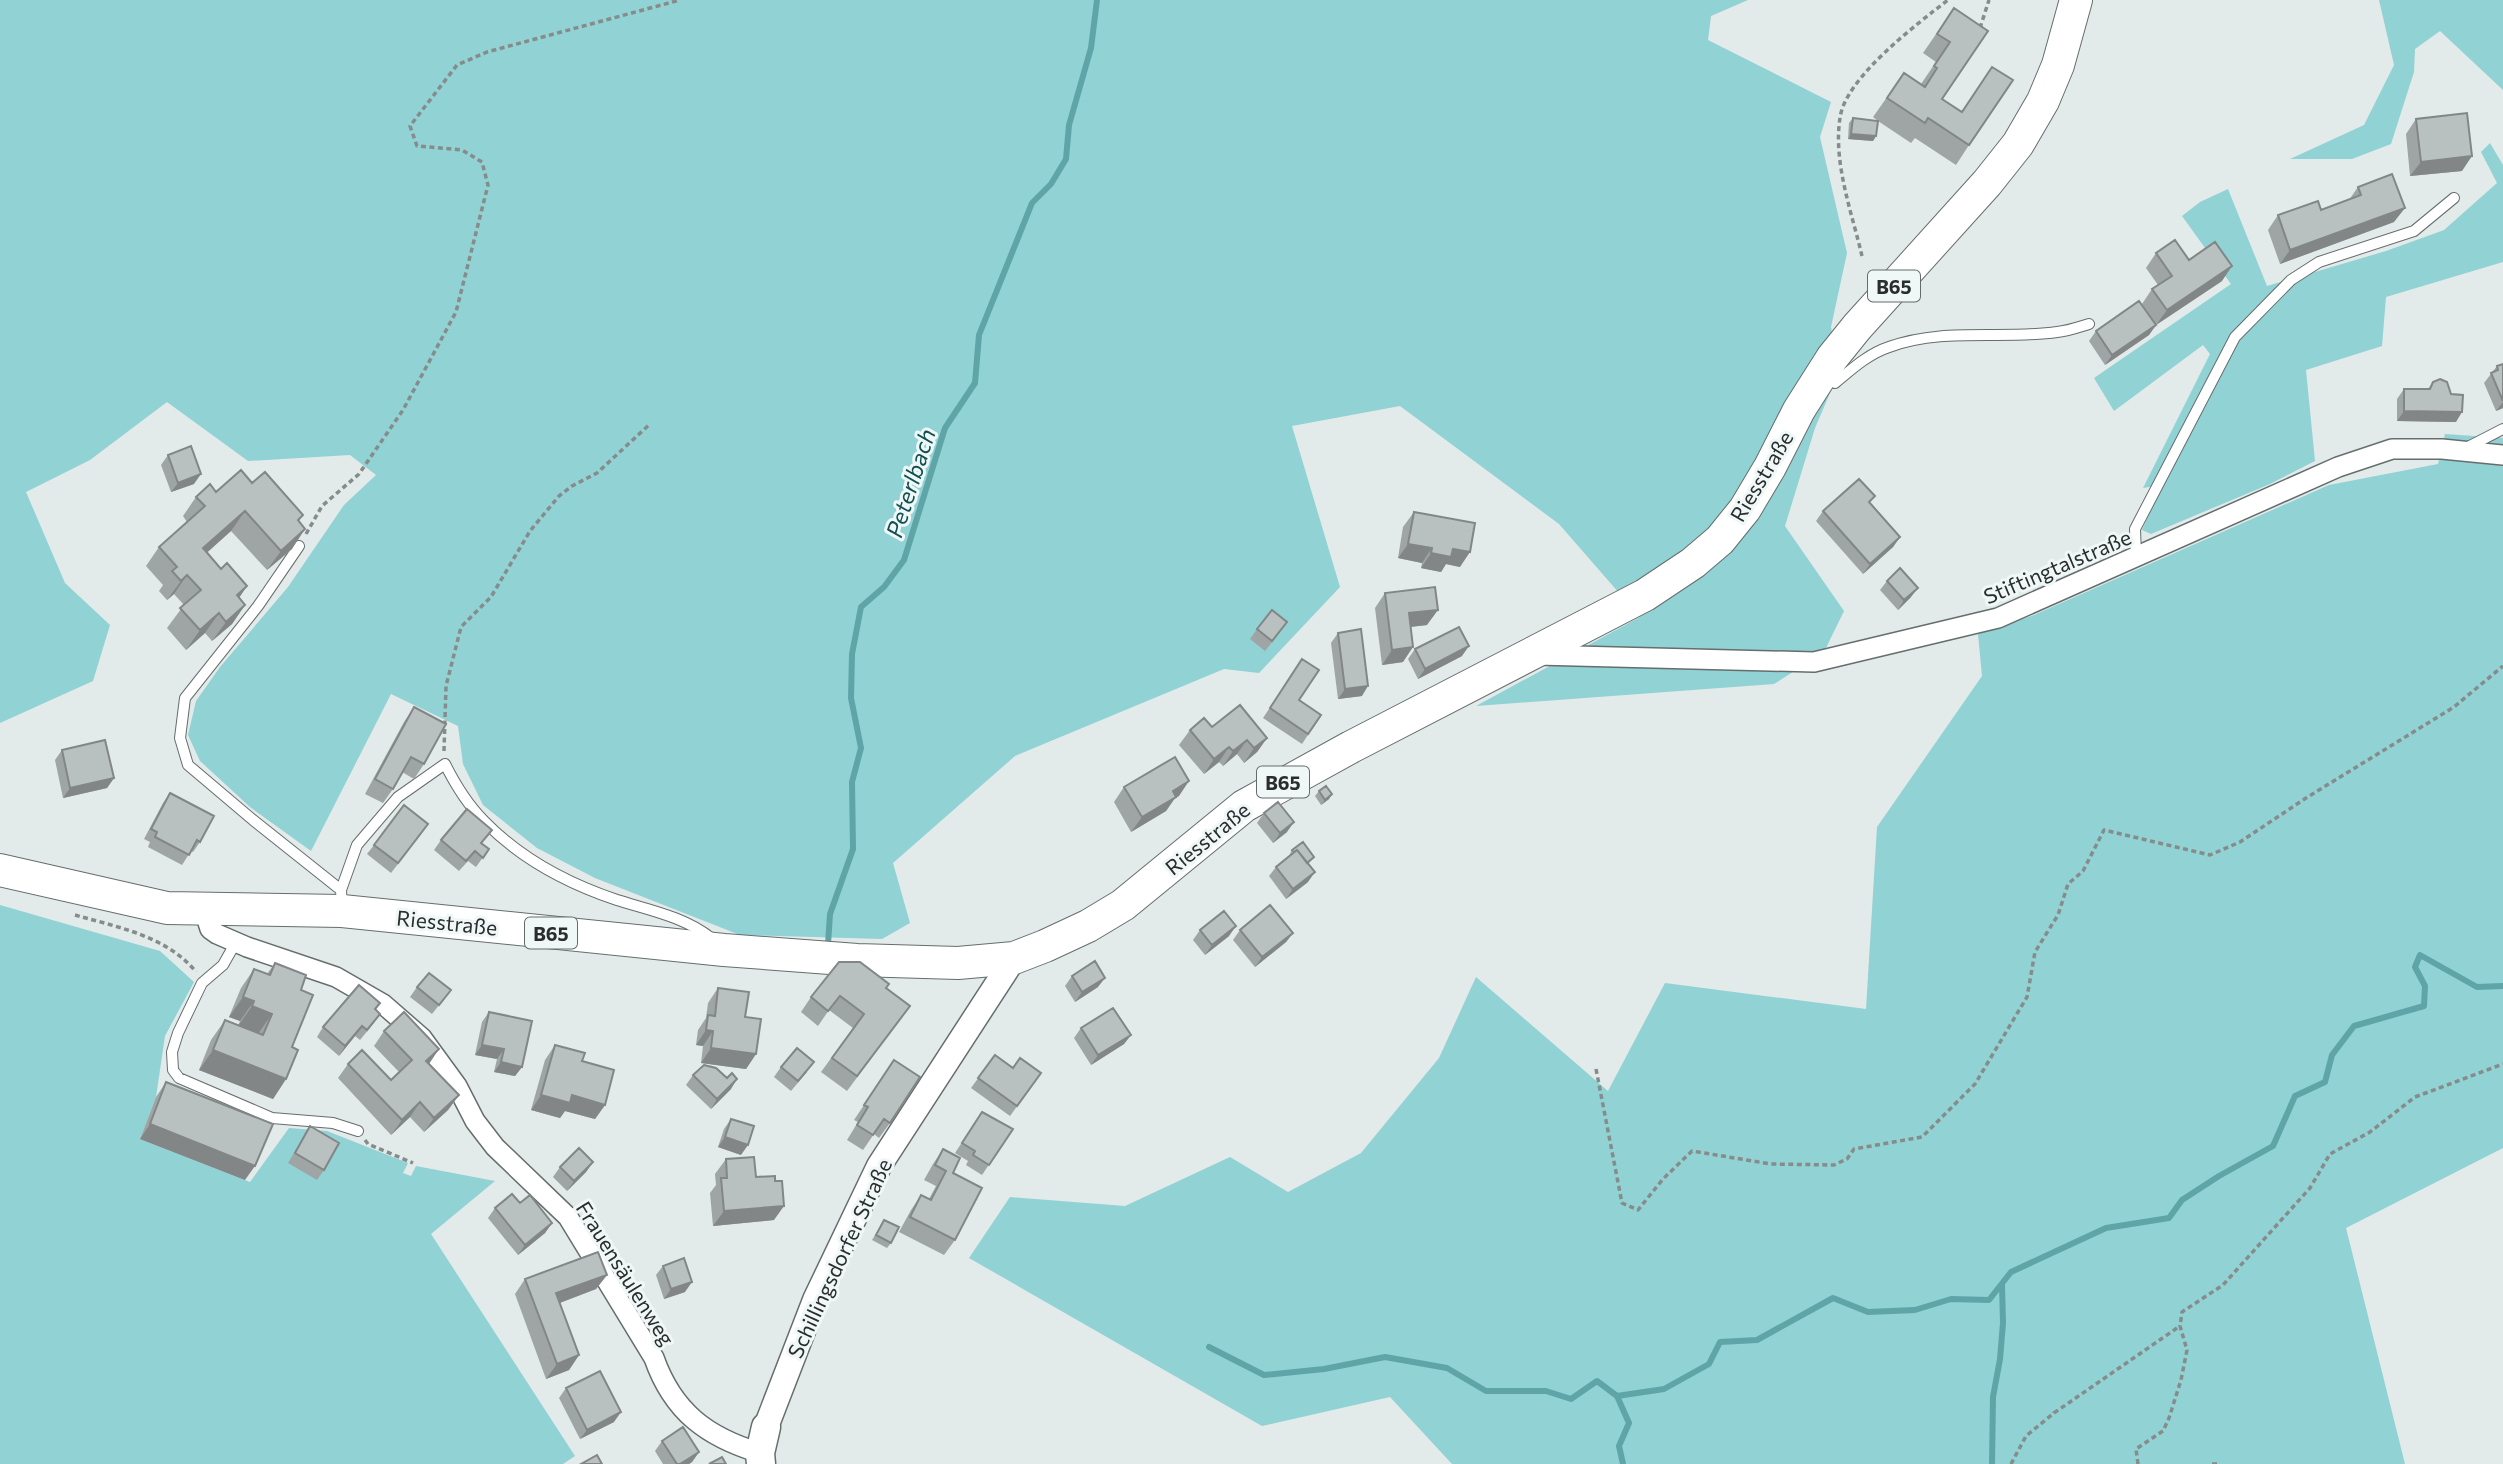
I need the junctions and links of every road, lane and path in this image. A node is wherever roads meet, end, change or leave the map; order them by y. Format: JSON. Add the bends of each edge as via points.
{"nodes":[{"id":1,"x":680,"y":0,"type":"edge"},
{"id":2,"x":1948,"y":0,"type":"edge"},
{"id":3,"x":1989,"y":0,"type":"edge"},
{"id":4,"x":2077,"y":0,"type":"edge"},
{"id":5,"x":1978,"y":37,"type":"edge"},
{"id":6,"x":2454,"y":198,"type":"dead end"},
{"id":7,"x":1862,"y":256,"type":"dead end"},
{"id":8,"x":2089,"y":324,"type":"dead end"},
{"id":9,"x":1821,"y":375,"type":"junction"},
{"id":10,"x":650,"y":424,"type":"dead end"},
{"id":11,"x":2503,"y":429,"type":"edge"},
{"id":12,"x":2460,"y":451,"type":"junction"},
{"id":13,"x":2503,"y":455,"type":"edge"},
{"id":14,"x":299,"y":545,"type":"joint"},
{"id":15,"x":2136,"y":557,"type":"junction"},
{"id":16,"x":1529,"y":655,"type":"junction"},
{"id":17,"x":2503,"y":666,"type":"edge"},
{"id":18,"x":445,"y":764,"type":"junction"},
{"id":19,"x":0,"y":870,"type":"edge"},
{"id":20,"x":342,"y":900,"type":"junction"},
{"id":21,"x":204,"y":910,"type":"junction"},
{"id":22,"x":63,"y":912,"type":"dead end"},
{"id":23,"x":236,"y":942,"type":"junction"},
{"id":24,"x":724,"y":950,"type":"junction"},
{"id":25,"x":1014,"y":958,"type":"junction"},
{"id":26,"x":202,"y":983,"type":"junction"},
{"id":27,"x":2503,"y":1064,"type":"edge"},
{"id":28,"x":1596,"y":1069,"type":"dead end"},
{"id":29,"x":358,"y":1130,"type":"dead end"},
{"id":30,"x":381,"y":1150,"type":"dead end"},
{"id":31,"x":411,"y":1162,"type":"dead end"},
{"id":32,"x":2180,"y":1325,"type":"junction"},
{"id":33,"x":762,"y":1448,"type":"edge"},
{"id":34,"x":2011,"y":1464,"type":"edge"},
{"id":35,"x":2138,"y":1464,"type":"edge"},
{"id":36,"x":2212,"y":1464,"type":"edge"},
{"id":37,"x":2219,"y":1464,"type":"edge"}],
"edges":[{"from":1,"to":14,"type":"path","via":[[488,52],[457,65],[410,126],[417,146],[462,150],[482,163],[488,185],[456,312],[359,474],[322,506]]},
{"from":2,"to":7,"type":"path","via":[[1879,58],[1845,99],[1840,118],[1841,164]]},
{"from":3,"to":5,"type":"path"},
{"from":4,"to":9,"type":"main road","name":"Riesstraße","number":"B65","via":[[2058,65],[2018,144],[1857,327]]},
{"from":6,"to":15,"type":"lane","via":[[2414,231],[2319,262],[2300,274],[2235,337],[2135,529]]},
{"from":8,"to":9,"type":"lane","via":[[2059,332],[1911,340],[1868,357],[1835,383]]},
{"from":9,"to":16,"type":"main road","name":"Riesstraße","number":"B65","via":[[1745,509],[1720,540],[1645,595]]},
{"from":10,"to":18,"type":"path","via":[[597,473],[559,496],[530,531],[491,597],[461,627],[446,685]]},
{"from":11,"to":12,"type":"lane"},
{"from":12,"to":13,"type":"street","name":"Stiftingtalstraße"},
{"from":12,"to":15,"type":"street","name":"Stiftingtalstraße","via":[[2392,449],[2338,467]]},
{"from":14,"to":20,"type":"lane","via":[[258,606],[185,698],[180,738],[188,765]]},
{"from":15,"to":16,"type":"street","name":"Stiftingtalstraße","via":[[1998,618],[1814,662]]},
{"from":16,"to":25,"type":"main road","name":"Riesstraße","number":"B65","via":[[1275,787],[1244,806],[1123,905],[1088,926]]},
{"from":17,"to":28,"type":"path","via":[[2454,707],[2240,842],[2210,855],[2104,830],[2083,871],[2068,884],[2058,915],[2035,952],[2027,997],[1975,1084],[1922,1137],[1854,1149],[1834,1164],[1771,1164],[1692,1151],[1638,1210],[1622,1203]]},
{"from":18,"to":20,"type":"lane","via":[[398,797],[357,845]]},
{"from":18,"to":24,"type":"lane","via":[[484,821],[531,860],[589,891],[695,926]]},
{"from":19,"to":21,"type":"main road","name":"Riesstraße","number":"B65","via":[[167,908]]},
{"from":20,"to":21,"type":"main road","name":"Riesstraße","number":"B65","via":[[290,909]]},
{"from":20,"to":24,"type":"main road","name":"Riesstraße","number":"B65"},
{"from":21,"to":23,"type":"street","name":"Frauensäulenweg","via":[[210,929]]},
{"from":22,"to":26,"type":"path","via":[[167,946],[194,969]]},
{"from":23,"to":26,"type":"lane","via":[[223,965]]},
{"from":23,"to":33,"type":"street","name":"Frauensäulenweg","via":[[336,977],[383,1004],[422,1038],[495,1147],[568,1217],[679,1404],[698,1426],[732,1445]]},
{"from":24,"to":25,"type":"main road","name":"Riesstraße","number":"B65","via":[[958,963]]},
{"from":25,"to":33,"type":"street","name":"Schillingsdorfer Straße","via":[[879,1166],[815,1300]]},
{"from":26,"to":29,"type":"lane","via":[[172,1052],[173,1070],[179,1078],[272,1118],[333,1122]]},
{"from":27,"to":32,"type":"path","via":[[2415,1097],[2370,1132],[2330,1154],[2310,1188],[2223,1284],[2182,1312]]},
{"from":30,"to":31,"type":"path"},
{"from":32,"to":34,"type":"path","via":[[2026,1436]]},
{"from":32,"to":35,"type":"path","via":[[2187,1350],[2181,1380],[2163,1431],[2136,1449]]},
{"from":36,"to":37,"type":"path"}]}
